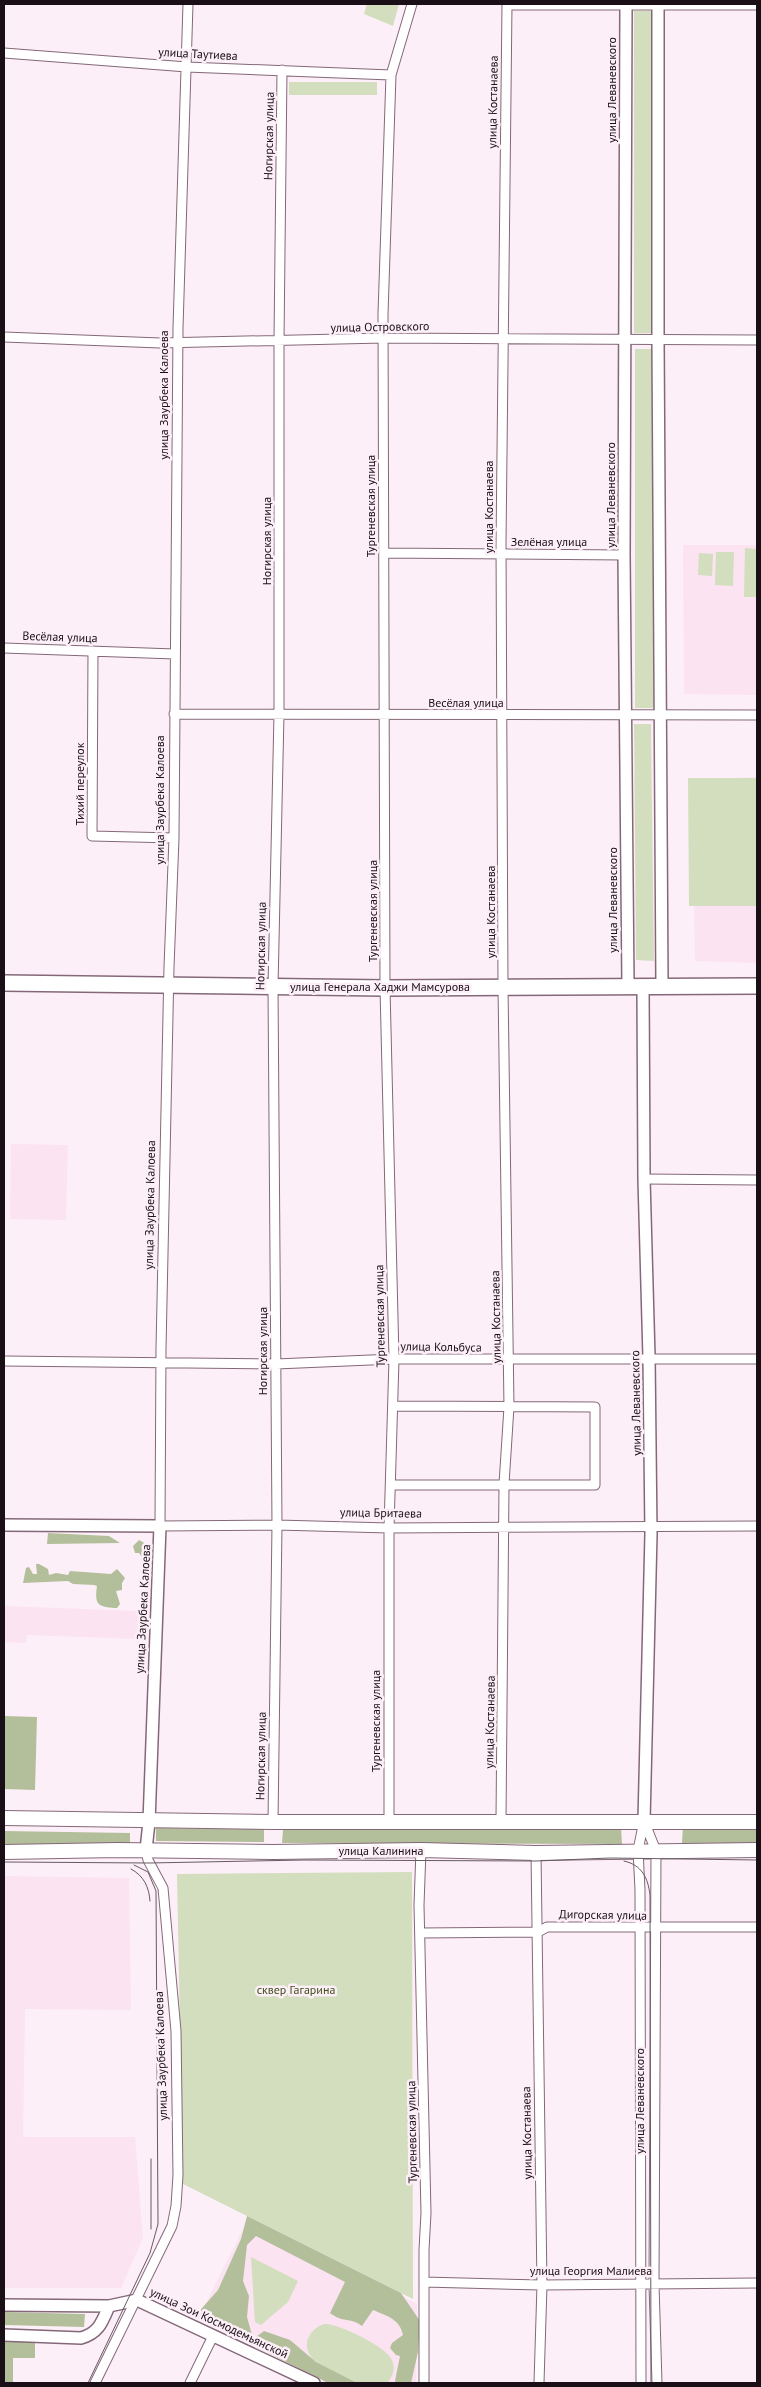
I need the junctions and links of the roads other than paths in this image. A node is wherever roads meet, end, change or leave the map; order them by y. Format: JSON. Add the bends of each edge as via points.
{"nodes":[{"id":1,"x":188,"y":4,"type":"edge"},
{"id":2,"x":412,"y":4,"type":"edge"},
{"id":3,"x":658,"y":4,"type":"edge"},
{"id":4,"x":507,"y":5,"type":"edge"},
{"id":5,"x":626,"y":5,"type":"edge"},
{"id":6,"x":757,"y":5,"type":"edge"},
{"id":7,"x":4,"y":53,"type":"edge"},
{"id":8,"x":188,"y":67,"type":"junction"},
{"id":9,"x":282,"y":70,"type":"junction"},
{"id":10,"x":391,"y":75,"type":"junction"},
{"id":11,"x":4,"y":337,"type":"edge"},
{"id":12,"x":383,"y":338,"type":"junction"},
{"id":13,"x":502,"y":339,"type":"junction"},
{"id":14,"x":624,"y":340,"type":"junction"},
{"id":15,"x":658,"y":340,"type":"junction"},
{"id":16,"x":757,"y":340,"type":"edge"},
{"id":17,"x":279,"y":341,"type":"junction"},
{"id":18,"x":178,"y":342,"type":"junction"},
{"id":19,"x":384,"y":553,"type":"junction"},
{"id":20,"x":501,"y":555,"type":"junction"},
{"id":21,"x":624,"y":555,"type":"junction"},
{"id":22,"x":4,"y":648,"type":"edge"},
{"id":23,"x":93,"y":651,"type":"junction"},
{"id":24,"x":175,"y":654,"type":"junction"},
{"id":25,"x":174,"y":714,"type":"junction"},
{"id":26,"x":279,"y":714,"type":"junction"},
{"id":27,"x":385,"y":715,"type":"junction"},
{"id":28,"x":626,"y":715,"type":"junction"},
{"id":29,"x":662,"y":715,"type":"junction"},
{"id":30,"x":757,"y":715,"type":"edge"},
{"id":31,"x":502,"y":716,"type":"junction"},
{"id":32,"x":174,"y":838,"type":"junction"},
{"id":33,"x":4,"y":983,"type":"edge"},
{"id":34,"x":628,"y":986,"type":"junction"},
{"id":35,"x":643,"y":986,"type":"junction"},
{"id":36,"x":662,"y":986,"type":"junction"},
{"id":37,"x":757,"y":986,"type":"edge"},
{"id":38,"x":168,"y":987,"type":"junction"},
{"id":39,"x":273,"y":987,"type":"junction"},
{"id":40,"x":504,"y":987,"type":"junction"},
{"id":41,"x":385,"y":988,"type":"junction"},
{"id":42,"x":644,"y":1178,"type":"junction"},
{"id":43,"x":757,"y":1180,"type":"edge"},
{"id":44,"x":649,"y":1357,"type":"junction"},
{"id":45,"x":394,"y":1358,"type":"junction"},
{"id":46,"x":757,"y":1359,"type":"edge"},
{"id":47,"x":509,"y":1360,"type":"junction"},
{"id":48,"x":4,"y":1361,"type":"edge"},
{"id":49,"x":161,"y":1362,"type":"junction"},
{"id":50,"x":276,"y":1364,"type":"junction"},
{"id":51,"x":393,"y":1406,"type":"junction"},
{"id":52,"x":509,"y":1407,"type":"junction"},
{"id":53,"x":392,"y":1484,"type":"junction"},
{"id":54,"x":504,"y":1484,"type":"junction"},
{"id":55,"x":277,"y":1524,"type":"junction"},
{"id":56,"x":4,"y":1525,"type":"edge"},
{"id":57,"x":651,"y":1525,"type":"junction"},
{"id":58,"x":160,"y":1526,"type":"junction"},
{"id":59,"x":757,"y":1526,"type":"edge"},
{"id":60,"x":505,"y":1527,"type":"junction"},
{"id":61,"x":389,"y":1528,"type":"junction"},
{"id":62,"x":4,"y":1818,"type":"edge"},
{"id":63,"x":501,"y":1820,"type":"junction"},
{"id":64,"x":644,"y":1821,"type":"junction"},
{"id":65,"x":149,"y":1822,"type":"junction"},
{"id":66,"x":273,"y":1822,"type":"junction"},
{"id":67,"x":389,"y":1822,"type":"junction"},
{"id":68,"x":757,"y":1822,"type":"edge"},
{"id":69,"x":146,"y":1850,"type":"junction"},
{"id":70,"x":421,"y":1850,"type":"junction"},
{"id":71,"x":638,"y":1850,"type":"junction"},
{"id":72,"x":757,"y":1850,"type":"edge"},
{"id":73,"x":656,"y":1851,"type":"junction"},
{"id":74,"x":4,"y":1852,"type":"edge"},
{"id":75,"x":536,"y":1853,"type":"junction"},
{"id":76,"x":757,"y":1927,"type":"edge"},
{"id":77,"x":641,"y":1928,"type":"junction"},
{"id":78,"x":654,"y":1928,"type":"junction"},
{"id":79,"x":538,"y":1932,"type":"junction"},
{"id":80,"x":420,"y":1933,"type":"junction"},
{"id":81,"x":424,"y":2282,"type":"junction"},
{"id":82,"x":757,"y":2282,"type":"edge"},
{"id":83,"x":641,"y":2283,"type":"junction"},
{"id":84,"x":654,"y":2284,"type":"junction"},
{"id":85,"x":542,"y":2285,"type":"junction"},
{"id":86,"x":137,"y":2300,"type":"junction"},
{"id":87,"x":4,"y":2305,"type":"edge"},
{"id":88,"x":109,"y":2306,"type":"junction"},
{"id":89,"x":4,"y":2335,"type":"edge"},
{"id":90,"x":213,"y":2336,"type":"junction"},
{"id":91,"x":95,"y":2383,"type":"edge"},
{"id":92,"x":190,"y":2383,"type":"edge"},
{"id":93,"x":314,"y":2383,"type":"edge"},
{"id":94,"x":424,"y":2383,"type":"edge"},
{"id":95,"x":539,"y":2383,"type":"edge"},
{"id":96,"x":642,"y":2383,"type":"edge"},
{"id":97,"x":657,"y":2383,"type":"edge"}],
"edges":[{"from":1,"to":8,"type":"street","name":"улица Заурбека Калоева"},
{"from":2,"to":10,"type":"street","name":"Тургеневская улица"},
{"from":3,"to":5,"type":"street"},
{"from":3,"to":6,"type":"street"},
{"from":3,"to":15,"type":"street"},
{"from":4,"to":5,"type":"street"},
{"from":4,"to":13,"type":"street","name":"улица Костанаева"},
{"from":5,"to":14,"type":"street","name":"улица Леваневского"},
{"from":7,"to":8,"type":"street","name":"улица Таутиева"},
{"from":8,"to":9,"type":"street","name":"улица Таутиева"},
{"from":8,"to":18,"type":"street","name":"улица Заурбека Калоева"},
{"from":9,"to":10,"type":"street","name":"улица Таутиева"},
{"from":9,"to":17,"type":"street","name":"Ногирская улица"},
{"from":10,"to":12,"type":"street","name":"Тургеневская улица"},
{"from":11,"to":18,"type":"street","name":"улица Островского"},
{"from":12,"to":13,"type":"street","name":"улица Островского"},
{"from":12,"to":17,"type":"street","name":"улица Островского"},
{"from":12,"to":19,"type":"street","name":"Тургеневская улица"},
{"from":13,"to":14,"type":"street","name":"улица Островского"},
{"from":13,"to":20,"type":"street","name":"улица Костанаева"},
{"from":14,"to":15,"type":"street","name":"улица Островского"},
{"from":14,"to":21,"type":"street","name":"улица Леваневского"},
{"from":15,"to":16,"type":"street","name":"улица Островского"},
{"from":15,"to":29,"type":"street"},
{"from":17,"to":18,"type":"street","name":"улица Островского"},
{"from":17,"to":26,"type":"street","name":"Ногирская улица"},
{"from":18,"to":24,"type":"street","name":"улица Заурбека Калоева"},
{"from":19,"to":20,"type":"street","name":"Зелёная улица"},
{"from":19,"to":27,"type":"street","name":"Тургеневская улица"},
{"from":20,"to":21,"type":"street","name":"Зелёная улица"},
{"from":20,"to":31,"type":"street","name":"улица Костанаева"},
{"from":21,"to":28,"type":"street","name":"улица Леваневского"},
{"from":22,"to":23,"type":"street","name":"Весёлая улица"},
{"from":23,"to":24,"type":"street","name":"Весёлая улица"},
{"from":23,"to":32,"type":"street","name":"Тихий переулок","via":[[92,836]]},
{"from":24,"to":25,"type":"street","name":"улица Заурбека Калоева"},
{"from":25,"to":26,"type":"street","name":"Весёлая улица"},
{"from":25,"to":32,"type":"street","name":"улица Заурбека Калоева"},
{"from":26,"to":27,"type":"street","name":"Весёлая улица"},
{"from":26,"to":39,"type":"street","name":"Ногирская улица"},
{"from":27,"to":31,"type":"street","name":"Весёлая улица"},
{"from":27,"to":41,"type":"street","name":"Тургеневская улица"},
{"from":28,"to":29,"type":"street","name":"Весёлая улица"},
{"from":28,"to":31,"type":"street","name":"Весёлая улица"},
{"from":28,"to":34,"type":"street","name":"улица Леваневского"},
{"from":29,"to":30,"type":"street","name":"Весёлая улица"},
{"from":29,"to":36,"type":"street"},
{"from":31,"to":40,"type":"street","name":"улица Костанаева"},
{"from":32,"to":38,"type":"street","name":"улица Заурбека Калоева"},
{"from":33,"to":38,"type":"main road","name":"улица Генерала Хаджи Мамсурова"},
{"from":34,"to":35,"type":"main road","name":"улица Генерала Хаджи Мамсурова"},
{"from":34,"to":40,"type":"main road","name":"улица Генерала Хаджи Мамсурова"},
{"from":35,"to":36,"type":"main road","name":"улица Генерала Хаджи Мамсурова"},
{"from":35,"to":42,"type":"street","name":"улица Леваневского"},
{"from":36,"to":37,"type":"main road","name":"улица Генерала Хаджи Мамсурова"},
{"from":38,"to":39,"type":"main road","name":"улица Генерала Хаджи Мамсурова"},
{"from":38,"to":49,"type":"street","name":"улица Заурбека Калоева"},
{"from":39,"to":41,"type":"main road","name":"улица Генерала Хаджи Мамсурова"},
{"from":39,"to":50,"type":"street","name":"Ногирская улица"},
{"from":40,"to":41,"type":"main road","name":"улица Генерала Хаджи Мамсурова"},
{"from":40,"to":47,"type":"street","name":"улица Костанаева"},
{"from":41,"to":45,"type":"street","name":"Тургеневская улица"},
{"from":42,"to":43,"type":"street"},
{"from":42,"to":44,"type":"street","name":"улица Леваневского"},
{"from":44,"to":46,"type":"street","name":"улица Кольбуса"},
{"from":44,"to":47,"type":"street","name":"улица Кольбуса"},
{"from":44,"to":57,"type":"street","name":"улица Леваневского"},
{"from":45,"to":47,"type":"street","name":"улица Кольбуса"},
{"from":45,"to":50,"type":"street","name":"улица Кольбуса"},
{"from":45,"to":51,"type":"street","name":"Тургеневская улица"},
{"from":47,"to":52,"type":"street","name":"улица Костанаева"},
{"from":48,"to":49,"type":"street","name":"улица Кольбуса"},
{"from":49,"to":50,"type":"street","name":"улица Кольбуса"},
{"from":49,"to":58,"type":"street","name":"улица Заурбека Калоева"},
{"from":50,"to":55,"type":"street","name":"Ногирская улица"},
{"from":51,"to":52,"type":"street"},
{"from":51,"to":53,"type":"street","name":"Тургеневская улица"},
{"from":52,"to":54,"type":"street","name":"улица Костанаева"},
{"from":52,"to":54,"type":"street","via":[[595,1407],[595,1484]]},
{"from":53,"to":54,"type":"street"},
{"from":53,"to":61,"type":"street","name":"Тургеневская улица"},
{"from":54,"to":60,"type":"street","name":"улица Костанаева"},
{"from":55,"to":58,"type":"street","name":"улица Бритаева"},
{"from":55,"to":61,"type":"street","name":"улица Бритаева"},
{"from":55,"to":66,"type":"street","name":"Ногирская улица"},
{"from":56,"to":58,"type":"street","name":"улица Бритаева"},
{"from":57,"to":59,"type":"street","name":"улица Бритаева"},
{"from":57,"to":60,"type":"street","name":"улица Бритаева"},
{"from":57,"to":64,"type":"street","name":"улица Леваневского"},
{"from":58,"to":65,"type":"street","name":"улица Заурбека Калоева"},
{"from":60,"to":61,"type":"street","name":"улица Бритаева"},
{"from":60,"to":63,"type":"street","name":"улица Костанаева"},
{"from":61,"to":67,"type":"street","name":"Тургеневская улица"},
{"from":62,"to":65,"type":"main road"},
{"from":63,"to":64,"type":"main road"},
{"from":63,"to":67,"type":"main road"},
{"from":64,"to":68,"type":"main road"},
{"from":64,"to":71,"type":"street","name":"улица Леваневского"},
{"from":64,"to":73,"type":"street","name":"улица Леваневского"},
{"from":65,"to":66,"type":"main road"},
{"from":65,"to":69,"type":"street","name":"улица Заурбека Калоева"},
{"from":66,"to":67,"type":"main road"},
{"from":69,"to":70,"type":"main road","name":"улица Калинина"},
{"from":69,"to":74,"type":"main road","name":"улица Калинина"},
{"from":69,"to":86,"type":"street","name":"улица Заурбека Калоева","via":[[163,1888],[176,2031],[178,2175],[172,2226]]},
{"from":70,"to":75,"type":"main road","name":"улица Калинина"},
{"from":70,"to":80,"type":"street","name":"Тургеневская улица"},
{"from":71,"to":73,"type":"main road","name":"улица Калинина"},
{"from":71,"to":75,"type":"main road","name":"улица Калинина"},
{"from":71,"to":77,"type":"street","name":"улица Леваневского"},
{"from":72,"to":73,"type":"main road","name":"улица Калинина"},
{"from":73,"to":78,"type":"street","name":"улица Леваневского"},
{"from":75,"to":79,"type":"street","name":"улица Костанаева"},
{"from":76,"to":78,"type":"street","name":"Дигорская улица"},
{"from":77,"to":78,"type":"street","name":"Дигорская улица"},
{"from":77,"to":79,"type":"street","name":"Дигорская улица","via":[[547,1926]]},
{"from":77,"to":83,"type":"street","name":"улица Леваневского"},
{"from":78,"to":84,"type":"street","name":"улица Леваневского"},
{"from":79,"to":80,"type":"street","name":"Дигорская улица"},
{"from":79,"to":85,"type":"street","name":"улица Костанаева"},
{"from":80,"to":81,"type":"street","name":"Тургеневская улица","via":[[426,2213]]},
{"from":81,"to":85,"type":"street","name":"улица Георгия Малиева"},
{"from":81,"to":94,"type":"street","name":"Тургеневская улица"},
{"from":82,"to":84,"type":"street","name":"улица Георгия Малиева"},
{"from":83,"to":84,"type":"street","name":"улица Георгия Малиева"},
{"from":83,"to":85,"type":"street","name":"улица Георгия Малиева"},
{"from":83,"to":96,"type":"street","name":"улица Леваневского"},
{"from":84,"to":97,"type":"street","name":"улица Леваневского"},
{"from":85,"to":95,"type":"street","name":"улица Костанаева"},
{"from":86,"to":88,"type":"street","name":"улица Зои Космодемьянской"},
{"from":86,"to":90,"type":"street","name":"улица Зои Космодемьянской"},
{"from":86,"to":91,"type":"street","name":"улица Заурбека Калоева"},
{"from":87,"to":88,"type":"street","name":"улица Зои Космодемьянской"},
{"from":88,"to":89,"type":"street","via":[[99,2329],[92,2335],[81,2338]]},
{"from":90,"to":92,"type":"street"},
{"from":90,"to":93,"type":"street","name":"улица Зои Космодемьянской"}]}
